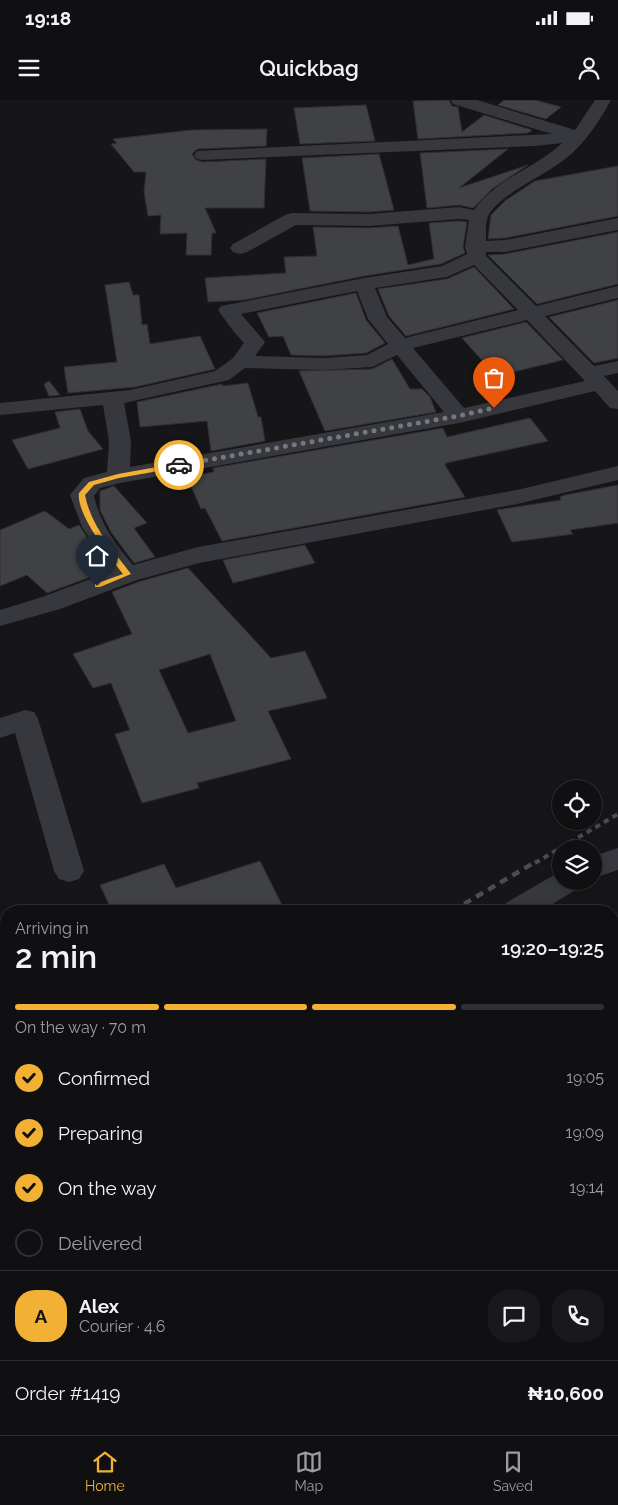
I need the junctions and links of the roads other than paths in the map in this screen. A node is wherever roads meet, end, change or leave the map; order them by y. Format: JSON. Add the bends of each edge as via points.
{"nodes":[{"id":1,"x":460,"y":100,"type":"edge"},
{"id":2,"x":603,"y":100,"type":"edge"},
{"id":3,"x":578,"y":136,"type":"junction"},
{"id":4,"x":203,"y":156,"type":"dead end"},
{"id":5,"x":479,"y":216,"type":"junction"},
{"id":6,"x":618,"y":224,"type":"edge"},
{"id":7,"x":240,"y":248,"type":"dead end"},
{"id":8,"x":476,"y":252,"type":"junction"},
{"id":9,"x":364,"y":284,"type":"junction"},
{"id":10,"x":618,"y":292,"type":"edge"},
{"id":11,"x":530,"y":312,"type":"junction"},
{"id":12,"x":401,"y":345,"type":"junction"},
{"id":13,"x":240,"y":362,"type":"junction"},
{"id":14,"x":618,"y":367,"type":"edge"},
{"id":15,"x":594,"y":378,"type":"junction"},
{"id":16,"x":112,"y":397,"type":"junction"},
{"id":17,"x":618,"y":403,"type":"edge"},
{"id":18,"x":0,"y":409,"type":"edge"},
{"id":19,"x":458,"y":416,"type":"junction"},
{"id":20,"x":618,"y":473,"type":"edge"},
{"id":21,"x":118,"y":476,"type":"junction"},
{"id":22,"x":128,"y":574,"type":"junction"},
{"id":23,"x":0,"y":618,"type":"edge"},
{"id":24,"x":0,"y":728,"type":"edge"},
{"id":25,"x":618,"y":859,"type":"edge"},
{"id":26,"x":602,"y":864,"type":"edge"},
{"id":27,"x":69,"y":871,"type":"dead end"},
{"id":28,"x":552,"y":890,"type":"edge"},
{"id":29,"x":528,"y":905,"type":"edge"}],
"edges":[{"from":1,"to":3,"type":"street"},
{"from":2,"to":3,"type":"street","via":[[588,126]]},
{"from":3,"to":4,"type":"street","via":[[534,141]]},
{"from":3,"to":5,"type":"street","via":[[559,155],[491,201]]},
{"from":5,"to":7,"type":"street","via":[[460,213],[369,220],[292,219]]},
{"from":5,"to":8,"type":"street"},
{"from":6,"to":8,"type":"street"},
{"from":8,"to":9,"type":"street","via":[[447,270]]},
{"from":8,"to":11,"type":"street"},
{"from":9,"to":12,"type":"street","via":[[378,319]]},
{"from":9,"to":13,"type":"street","via":[[228,310],[255,342]]},
{"from":10,"to":11,"type":"street"},
{"from":11,"to":12,"type":"street"},
{"from":11,"to":15,"type":"street"},
{"from":12,"to":13,"type":"street","via":[[372,361],[323,364]]},
{"from":12,"to":19,"type":"street"},
{"from":13,"to":16,"type":"street","via":[[222,376],[163,391]]},
{"from":14,"to":15,"type":"street"},
{"from":15,"to":17,"type":"street"},
{"from":15,"to":19,"type":"street"},
{"from":16,"to":18,"type":"street"},
{"from":16,"to":21,"type":"street","via":[[120,441]]},
{"from":19,"to":21,"type":"street"},
{"from":20,"to":22,"type":"street","via":[[517,497],[198,555]]},
{"from":21,"to":22,"type":"street","via":[[92,483],[82,494],[84,508],[106,547]]},
{"from":22,"to":23,"type":"street"},
{"from":24,"to":27,"type":"street","via":[[25,718]]},
{"from":25,"to":26,"type":"street"},
{"from":28,"to":29,"type":"street"}]}
